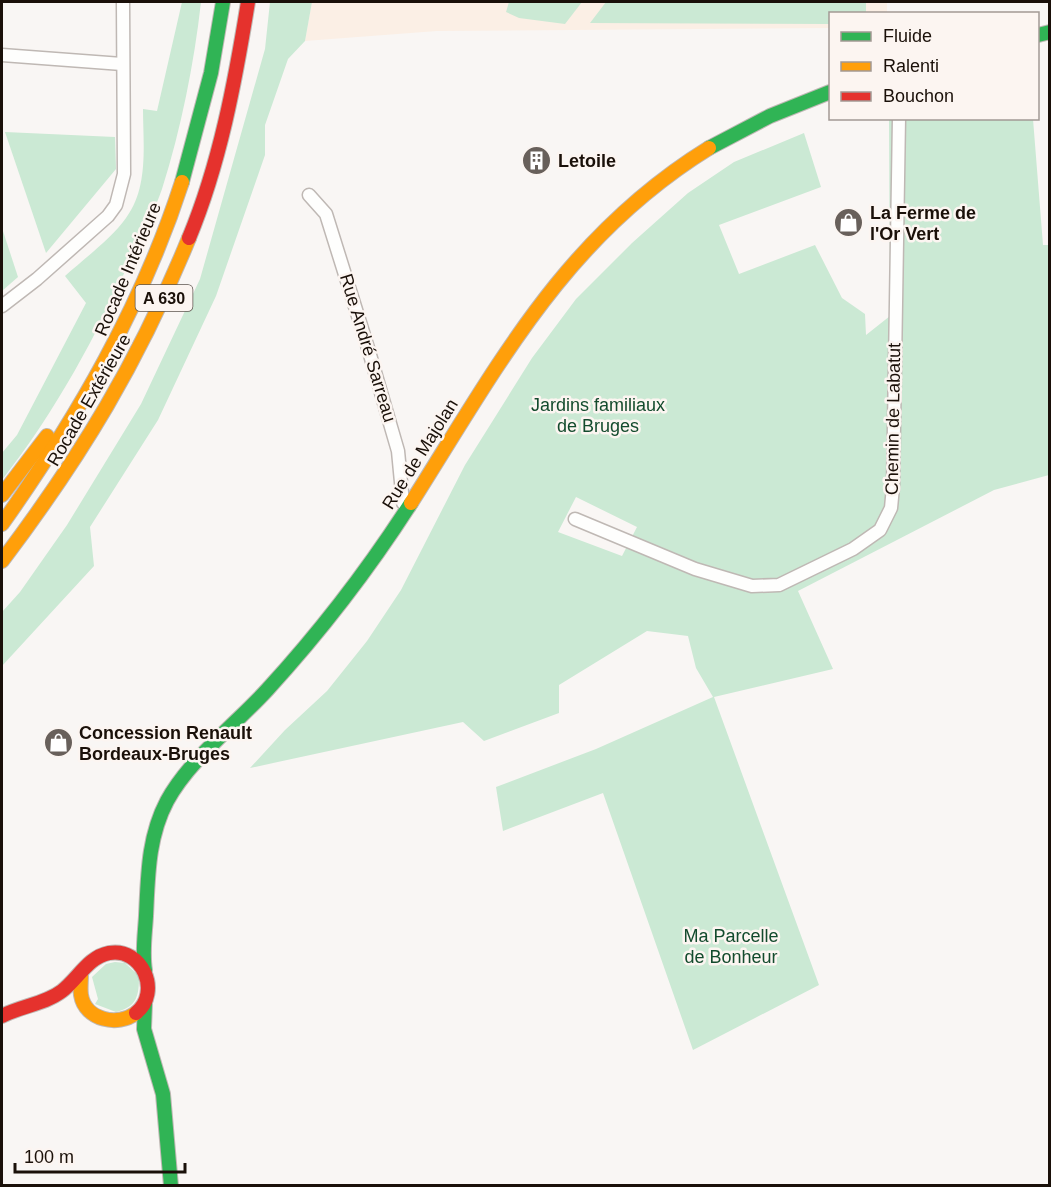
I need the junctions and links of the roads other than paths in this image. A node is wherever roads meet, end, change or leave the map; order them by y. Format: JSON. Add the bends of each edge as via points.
{"nodes":[{"id":1,"x":123,"y":2,"type":"edge"},
{"id":2,"x":223,"y":2,"type":"edge"},
{"id":3,"x":248,"y":2,"type":"edge"},
{"id":4,"x":2,"y":55,"type":"edge"},
{"id":5,"x":122,"y":64,"type":"junction"},
{"id":6,"x":829,"y":93,"type":"edge"},
{"id":7,"x":899,"y":120,"type":"edge"},
{"id":8,"x":309,"y":195,"type":"dead end"},
{"id":9,"x":2,"y":306,"type":"edge"},
{"id":10,"x":131,"y":314,"type":"junction"},
{"id":11,"x":2,"y":495,"type":"edge"},
{"id":12,"x":409,"y":507,"type":"junction"},
{"id":13,"x":575,"y":519,"type":"dead end"},
{"id":14,"x":2,"y":524,"type":"edge"},
{"id":15,"x":2,"y":561,"type":"edge"},
{"id":16,"x":146,"y":921,"type":"junction"},
{"id":17,"x":107,"y":953,"type":"junction"},
{"id":18,"x":145,"y":970,"type":"junction"},
{"id":19,"x":81,"y":975,"type":"junction"},
{"id":20,"x":52,"y":998,"type":"junction"},
{"id":21,"x":145,"y":1003,"type":"junction"},
{"id":22,"x":89,"y":1012,"type":"junction"},
{"id":23,"x":2,"y":1016,"type":"edge"},
{"id":24,"x":104,"y":1021,"type":"junction"},
{"id":25,"x":153,"y":1061,"type":"junction"},
{"id":26,"x":171,"y":1185,"type":"edge"}],
"edges":[{"from":1,"to":5,"type":"street"},
{"from":2,"to":10,"type":"main road","name":"Rocade Intérieure","number":"A 630","via":[[202,119],[185,178]]},
{"from":3,"to":15,"type":"main road","name":"Rocade Extérieure","number":"A 630","via":[[218,152],[188,241],[150,330],[125,381],[67,474]]},
{"from":4,"to":5,"type":"street"},
{"from":5,"to":9,"type":"street","via":[[124,174],[116,205],[37,279]]},
{"from":6,"to":12,"type":"main road","name":"Rue de Majolan","via":[[760,120],[681,165],[581,251],[519,330]]},
{"from":7,"to":13,"type":"street","name":"Chemin de Labatut","via":[[893,487],[891,508],[880,530],[853,549],[779,585],[752,586],[695,569]]},
{"from":8,"to":12,"type":"street","name":"Rue André Sarreau","via":[[326,214],[351,292],[393,429],[404,503]]},
{"from":10,"to":11,"type":"main road"},
{"from":10,"to":14,"type":"main road","name":"Rocade Intérieure","number":"A 630","via":[[77,416]]},
{"from":12,"to":16,"type":"main road","name":"Rue de Majolan","via":[[359,580],[306,646],[168,798],[152,836],[146,869]]},
{"from":16,"to":17,"type":"main road","via":[[130,941]]},
{"from":16,"to":18,"type":"main road","name":"Rue de Majolan","via":[[142,957]]},
{"from":17,"to":18,"type":"main road","via":[[129,955]]},
{"from":17,"to":19,"type":"main road","via":[[91,961]]},
{"from":18,"to":21,"type":"main road"},
{"from":19,"to":20,"type":"main road"},
{"from":19,"to":22,"type":"main road","via":[[80,995]]},
{"from":20,"to":22,"type":"main road","via":[[73,1002]]},
{"from":20,"to":23,"type":"main road"},
{"from":21,"to":24,"type":"main road","via":[[128,1019]]},
{"from":21,"to":25,"type":"main road","via":[[144,1029]]},
{"from":22,"to":24,"type":"main road"},
{"from":24,"to":25,"type":"main road","via":[[129,1030]]},
{"from":25,"to":26,"type":"main road","via":[[163,1094]]}]}
